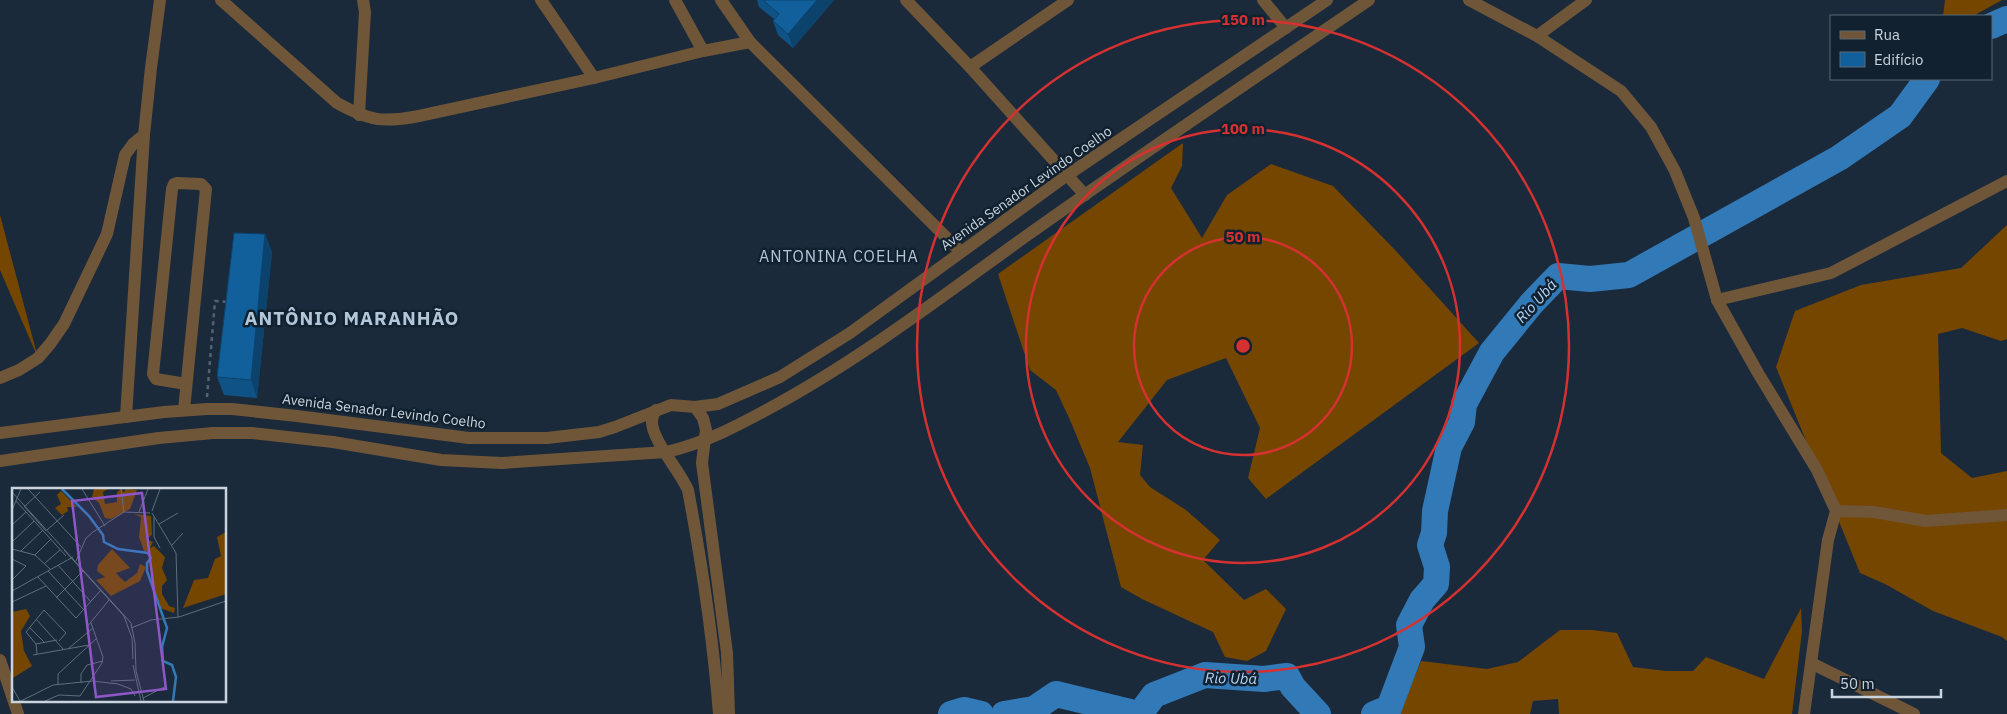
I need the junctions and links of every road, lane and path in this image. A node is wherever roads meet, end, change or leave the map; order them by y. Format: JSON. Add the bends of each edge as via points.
{"nodes":[{"id":1,"x":160,"y":0,"type":"edge"},
{"id":2,"x":221,"y":0,"type":"edge"},
{"id":3,"x":363,"y":0,"type":"edge"},
{"id":4,"x":541,"y":0,"type":"edge"},
{"id":5,"x":721,"y":0,"type":"edge"},
{"id":6,"x":906,"y":0,"type":"edge"},
{"id":7,"x":1068,"y":0,"type":"edge"},
{"id":8,"x":1263,"y":0,"type":"edge"},
{"id":9,"x":1327,"y":0,"type":"edge"},
{"id":10,"x":1368,"y":0,"type":"edge"},
{"id":11,"x":1469,"y":0,"type":"edge"},
{"id":12,"x":1586,"y":0,"type":"edge"},
{"id":13,"x":682,"y":2,"type":"edge"},
{"id":14,"x":1286,"y":28,"type":"junction"},
{"id":15,"x":1537,"y":36,"type":"junction"},
{"id":16,"x":750,"y":42,"type":"junction"},
{"id":17,"x":704,"y":51,"type":"junction"},
{"id":18,"x":970,"y":67,"type":"junction"},
{"id":19,"x":594,"y":78,"type":"junction"},
{"id":20,"x":359,"y":115,"type":"junction"},
{"id":21,"x":144,"y":135,"type":"junction"},
{"id":22,"x":1066,"y":176,"type":"junction"},
{"id":23,"x":2007,"y":181,"type":"edge"},
{"id":24,"x":1085,"y":195,"type":"junction"},
{"id":25,"x":960,"y":251,"type":"junction"},
{"id":26,"x":1717,"y":300,"type":"junction"},
{"id":27,"x":229,"y":302,"type":"edge"},
{"id":28,"x":0,"y":378,"type":"edge"},
{"id":29,"x":186,"y":384,"type":"junction"},
{"id":30,"x":695,"y":407,"type":"junction"},
{"id":31,"x":207,"y":409,"type":"junction"},
{"id":32,"x":184,"y":410,"type":"junction"},
{"id":33,"x":656,"y":410,"type":"junction"},
{"id":34,"x":126,"y":417,"type":"junction"},
{"id":35,"x":0,"y":433,"type":"edge"},
{"id":36,"x":706,"y":440,"type":"junction"},
{"id":37,"x":666,"y":452,"type":"junction"},
{"id":38,"x":0,"y":462,"type":"edge"},
{"id":39,"x":1836,"y":510,"type":"junction"},
{"id":40,"x":2007,"y":515,"type":"edge"},
{"id":41,"x":0,"y":660,"type":"edge"},
{"id":42,"x":1812,"y":662,"type":"junction"},
{"id":43,"x":12,"y":696,"type":"edge"},
{"id":44,"x":14,"y":702,"type":"edge"},
{"id":45,"x":18,"y":714,"type":"edge"},
{"id":46,"x":719,"y":714,"type":"edge"},
{"id":47,"x":729,"y":714,"type":"edge"},
{"id":48,"x":1804,"y":714,"type":"edge"},
{"id":49,"x":1914,"y":714,"type":"edge"}],
"edges":[{"from":1,"to":21,"type":"street"},
{"from":2,"to":20,"type":"street","via":[[337,103]]},
{"from":3,"to":20,"type":"street"},
{"from":4,"to":19,"type":"street"},
{"from":5,"to":16,"type":"street"},
{"from":6,"to":18,"type":"street"},
{"from":7,"to":18,"type":"street"},
{"from":8,"to":14,"type":"street"},
{"from":9,"to":14,"type":"street","name":"Avenida Senador Levindo Coelho"},
{"from":10,"to":24,"type":"street"},
{"from":11,"to":15,"type":"street"},
{"from":12,"to":15,"type":"street"},
{"from":13,"to":17,"type":"street"},
{"from":14,"to":22,"type":"street","name":"Avenida Senador Levindo Coelho"},
{"from":15,"to":26,"type":"street","via":[[1621,91],[1651,127],[1675,171],[1694,218]]},
{"from":16,"to":17,"type":"street"},
{"from":16,"to":25,"type":"street"},
{"from":17,"to":19,"type":"street"},
{"from":18,"to":22,"type":"street"},
{"from":19,"to":20,"type":"street","via":[[396,120]]},
{"from":21,"to":28,"type":"street","via":[[125,155],[107,234],[64,324],[38,358]]},
{"from":21,"to":34,"type":"street"},
{"from":22,"to":24,"type":"street"},
{"from":22,"to":25,"type":"street","name":"Avenida Senador Levindo Coelho"},
{"from":23,"to":26,"type":"street","via":[[1831,273]]},
{"from":24,"to":36,"type":"street","via":[[861,354],[798,393]]},
{"from":25,"to":30,"type":"street","name":"Avenida Senador Levindo Coelho","via":[[850,333],[780,377],[718,404]]},
{"from":26,"to":39,"type":"street","via":[[1817,470]]},
{"from":27,"to":31,"type":"path","via":[[214,302]]},
{"from":29,"to":29,"type":"street","via":[[206,189],[201,184],[177,183],[172,189],[153,374],[156,379]]},
{"from":29,"to":32,"type":"street"},
{"from":30,"to":33,"type":"street","name":"Avenida Senador Levindo Coelho","via":[[677,404]]},
{"from":30,"to":36,"type":"street","via":[[706,424]]},
{"from":31,"to":32,"type":"street","name":"Avenida Senador Levindo Coelho"},
{"from":31,"to":33,"type":"street","name":"Avenida Senador Levindo Coelho","via":[[297,416],[469,438],[513,439],[599,432]]},
{"from":32,"to":34,"type":"street","name":"Avenida Senador Levindo Coelho"},
{"from":33,"to":37,"type":"street","via":[[653,429]]},
{"from":34,"to":35,"type":"street","name":"Avenida Senador Levindo Coelho"},
{"from":36,"to":37,"type":"street"},
{"from":36,"to":47,"type":"street","via":[[702,463],[727,653]]},
{"from":37,"to":38,"type":"street","via":[[502,463],[441,460],[333,442],[252,433],[213,433]]},
{"from":37,"to":46,"type":"street","via":[[688,490],[710,625]]},
{"from":39,"to":40,"type":"street","via":[[1874,512],[1926,521]]},
{"from":39,"to":42,"type":"street","via":[[1828,540]]},
{"from":41,"to":43,"type":"street"},
{"from":42,"to":48,"type":"street"},
{"from":42,"to":49,"type":"street"},
{"from":44,"to":45,"type":"street"}]}
